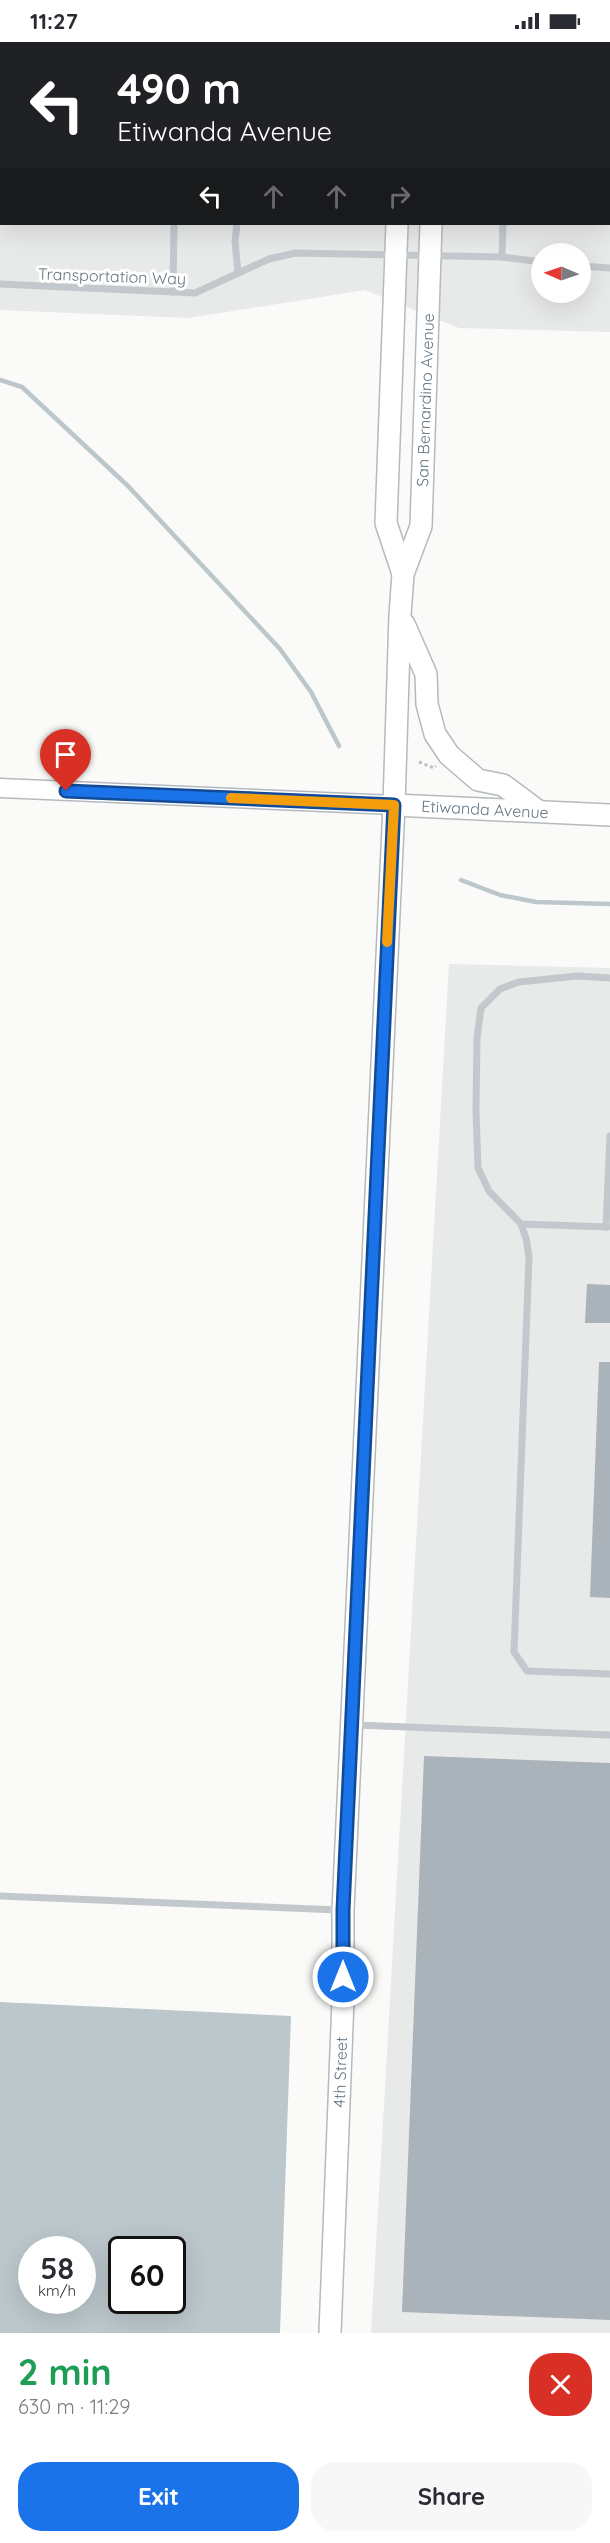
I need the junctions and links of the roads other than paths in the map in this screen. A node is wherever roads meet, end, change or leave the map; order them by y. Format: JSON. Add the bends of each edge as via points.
{"nodes":[{"id":1,"x":174,"y":225,"type":"edge"},
{"id":2,"x":237,"y":225,"type":"edge"},
{"id":3,"x":397,"y":225,"type":"edge"},
{"id":4,"x":431,"y":225,"type":"edge"},
{"id":5,"x":503,"y":225,"type":"edge"},
{"id":6,"x":396,"y":254,"type":"junction"},
{"id":7,"x":430,"y":256,"type":"junction"},
{"id":8,"x":502,"y":257,"type":"junction"},
{"id":9,"x":531,"y":261,"type":"edge"},
{"id":10,"x":591,"y":267,"type":"edge"},
{"id":11,"x":610,"y":268,"type":"edge"},
{"id":12,"x":238,"y":273,"type":"junction"},
{"id":13,"x":0,"y":284,"type":"edge"},
{"id":14,"x":173,"y":292,"type":"junction"},
{"id":15,"x":402,"y":574,"type":"junction"},
{"id":16,"x":400,"y":615,"type":"junction"},
{"id":17,"x":0,"y":788,"type":"edge"},
{"id":18,"x":394,"y":805,"type":"junction"},
{"id":19,"x":538,"y":811,"type":"junction"},
{"id":20,"x":610,"y":815,"type":"edge"},
{"id":21,"x":610,"y":978,"type":"edge"},
{"id":22,"x":610,"y":1136,"type":"edge"},
{"id":23,"x":521,"y":1224,"type":"junction"},
{"id":24,"x":608,"y":1228,"type":"edge"},
{"id":25,"x":610,"y":1674,"type":"edge"},
{"id":26,"x":351,"y":1725,"type":"junction"},
{"id":27,"x":610,"y":1735,"type":"edge"},
{"id":28,"x":0,"y":1896,"type":"edge"},
{"id":29,"x":343,"y":1910,"type":"junction"},
{"id":30,"x":330,"y":2333,"type":"edge"}],
"edges":[{"from":1,"to":14,"type":"lane"},
{"from":2,"to":12,"type":"lane"},
{"from":3,"to":6,"type":"main road","name":"San Bernardino Avenue"},
{"from":4,"to":7,"type":"main road","name":"San Bernardino Avenue"},
{"from":5,"to":8,"type":"lane"},
{"from":6,"to":7,"type":"lane","name":"Transportation Way"},
{"from":6,"to":12,"type":"lane","name":"Transportation Way","via":[[295,253]]},
{"from":6,"to":15,"type":"main road","name":"San Bernardino Avenue","via":[[386,523]]},
{"from":7,"to":8,"type":"lane","name":"Transportation Way"},
{"from":7,"to":15,"type":"main road","name":"San Bernardino Avenue","via":[[421,526]]},
{"from":8,"to":9,"type":"lane","name":"Transportation Way"},
{"from":10,"to":11,"type":"lane"},
{"from":12,"to":14,"type":"lane","name":"Transportation Way","via":[[195,292]]},
{"from":13,"to":14,"type":"lane","name":"Transportation Way"},
{"from":15,"to":16,"type":"main road","name":"San Bernardino Avenue"},
{"from":16,"to":18,"type":"main road","name":"San Bernardino Avenue"},
{"from":16,"to":19,"type":"main road","via":[[426,674],[427,704],[435,734],[446,750],[478,780],[503,784]]},
{"from":17,"to":18,"type":"main road","name":"Etiwanda Avenue"},
{"from":18,"to":19,"type":"main road","name":"Etiwanda Avenue"},
{"from":18,"to":26,"type":"main road","name":"4th Street"},
{"from":19,"to":20,"type":"main road","name":"Etiwanda Avenue"},
{"from":21,"to":23,"type":"lane","via":[[519,982],[500,989],[481,1008],[477,1038],[478,1167],[489,1191]]},
{"from":22,"to":24,"type":"lane"},
{"from":23,"to":24,"type":"lane"},
{"from":23,"to":25,"type":"lane","via":[[528,1257],[514,1652],[527,1671]]},
{"from":26,"to":27,"type":"lane"},
{"from":26,"to":29,"type":"main road","name":"4th Street"},
{"from":28,"to":29,"type":"lane"},
{"from":29,"to":30,"type":"main road","name":"4th Street"}]}
